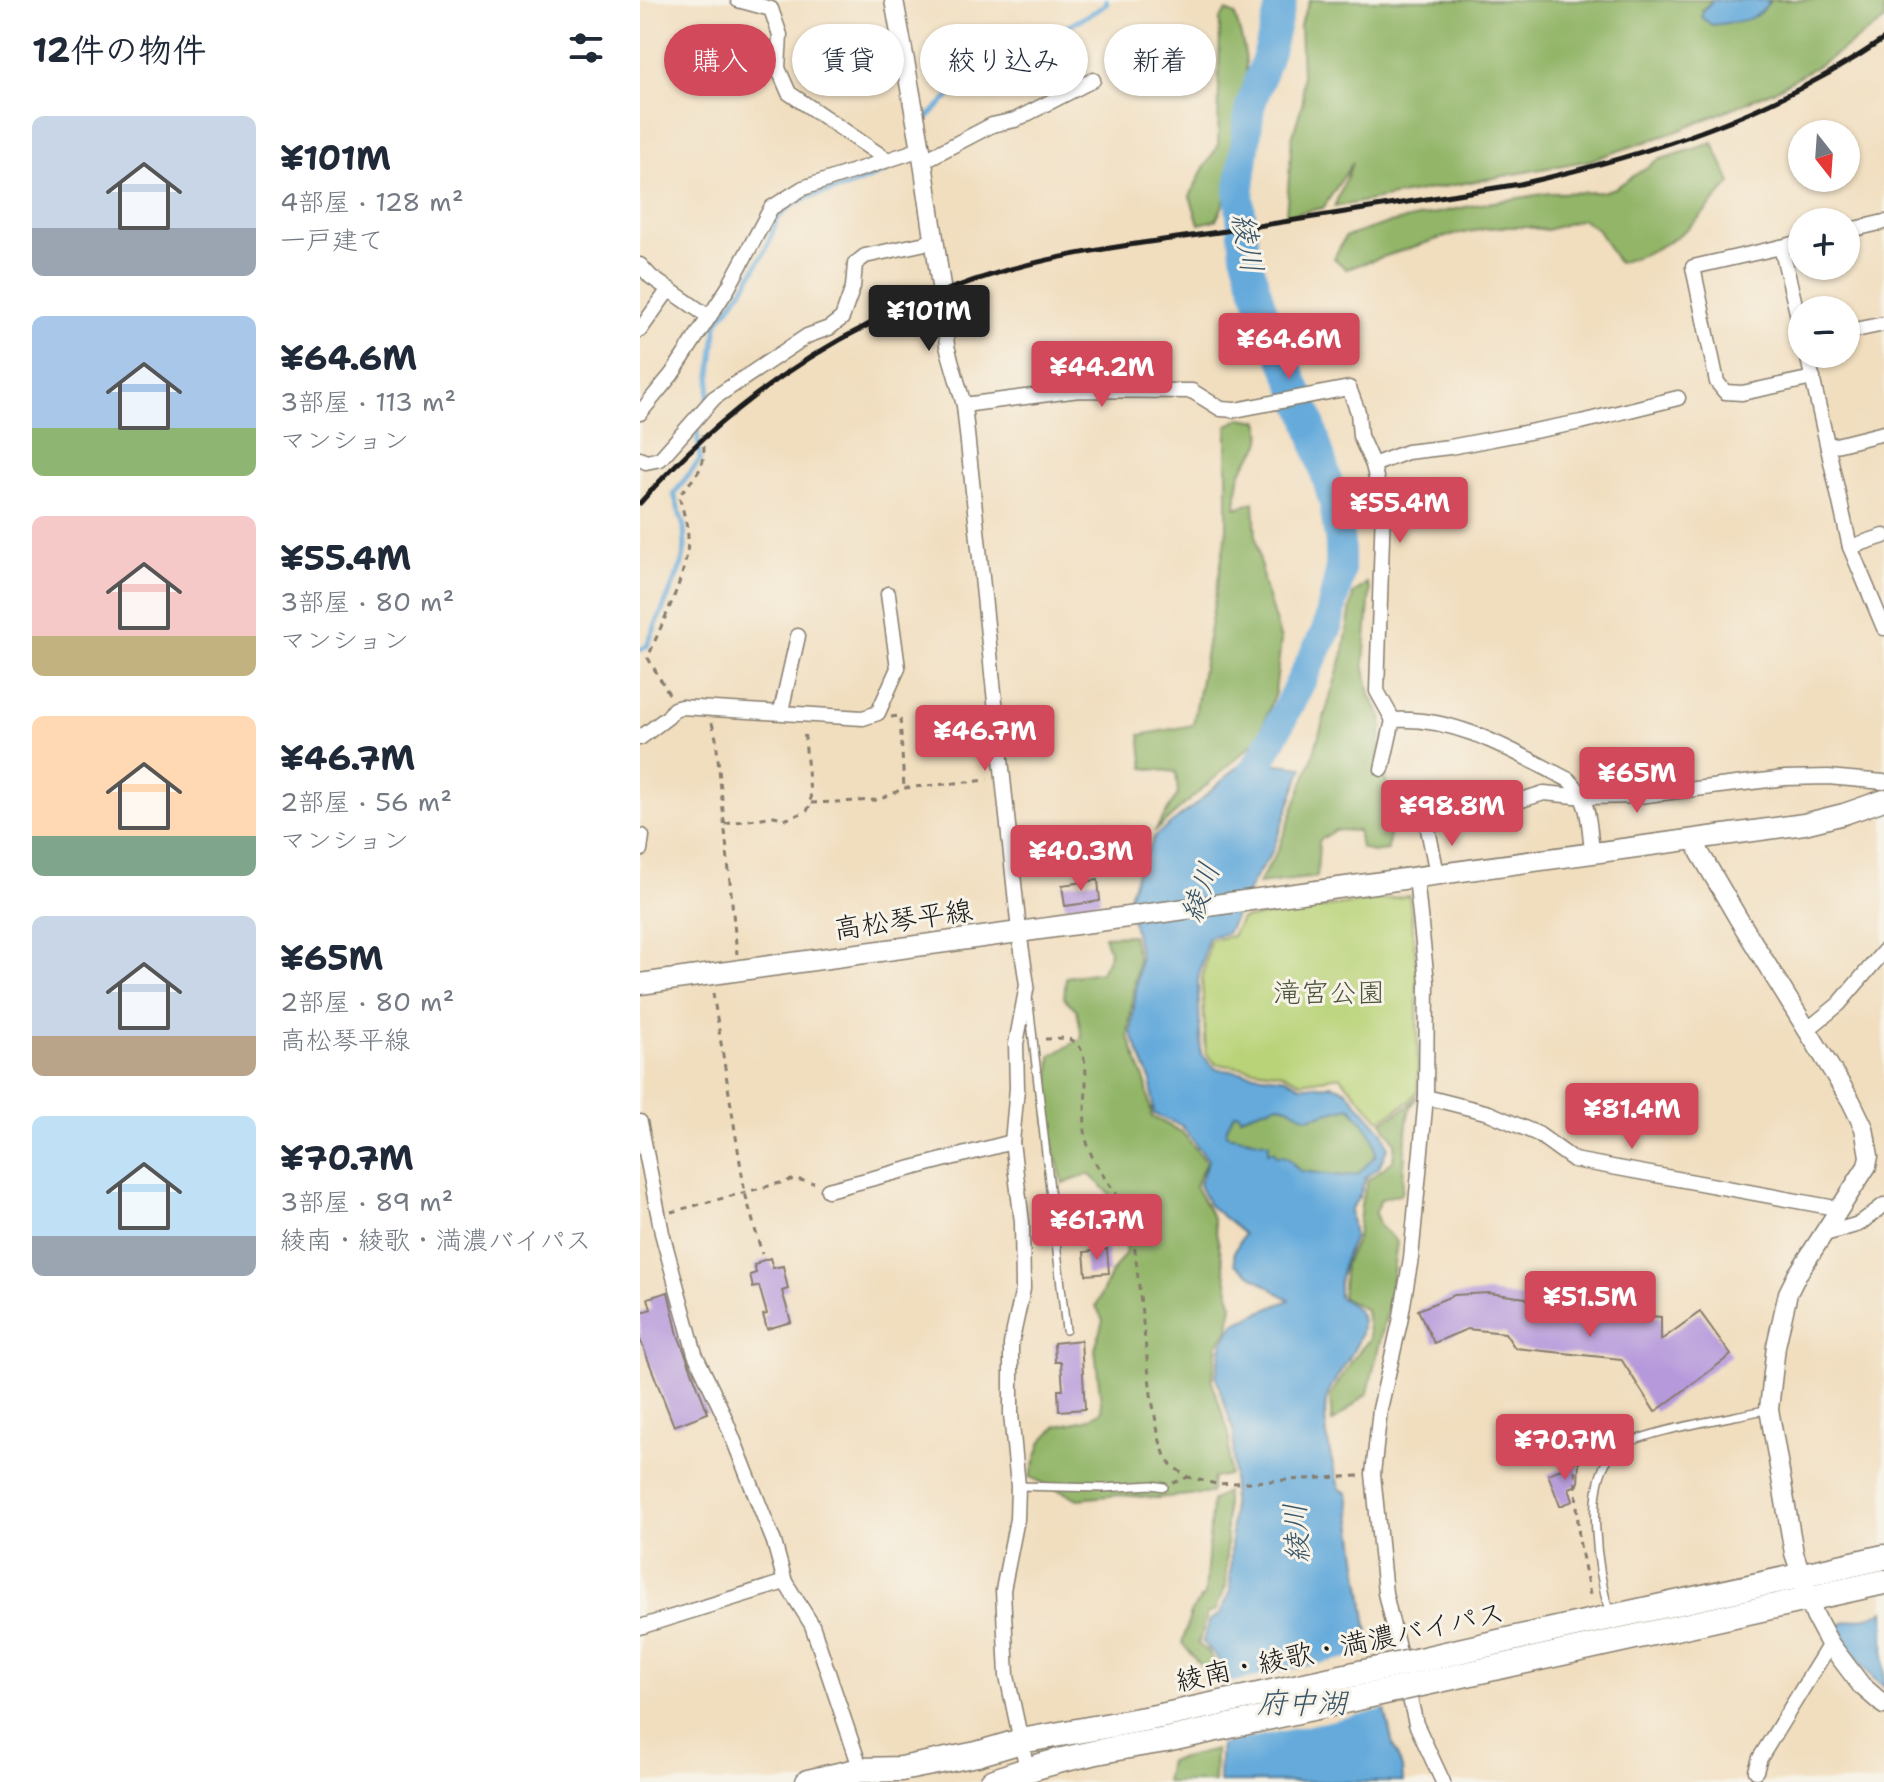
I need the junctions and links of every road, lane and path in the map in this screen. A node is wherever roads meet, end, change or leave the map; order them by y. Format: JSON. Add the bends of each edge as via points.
{"nodes":[{"id":1,"x":738,"y":0,"type":"edge"},
{"id":2,"x":894,"y":0,"type":"edge"},
{"id":3,"x":773,"y":4,"type":"edge"},
{"id":4,"x":1093,"y":80,"type":"dead end"},
{"id":5,"x":922,"y":155,"type":"junction"},
{"id":6,"x":886,"y":159,"type":"junction"},
{"id":7,"x":1884,"y":222,"type":"edge"},
{"id":8,"x":1860,"y":228,"type":"edge"},
{"id":9,"x":935,"y":241,"type":"junction"},
{"id":10,"x":1788,"y":245,"type":"edge"},
{"id":11,"x":1781,"y":247,"type":"junction"},
{"id":12,"x":640,"y":265,"type":"edge"},
{"id":13,"x":669,"y":289,"type":"junction"},
{"id":14,"x":942,"y":293,"type":"joint"},
{"id":15,"x":1793,"y":296,"type":"edge"},
{"id":16,"x":709,"y":317,"type":"junction"},
{"id":17,"x":1884,"y":324,"type":"edge"},
{"id":18,"x":1860,"y":329,"type":"edge"},
{"id":19,"x":640,"y":330,"type":"edge"},
{"id":20,"x":1810,"y":368,"type":"edge"},
{"id":21,"x":1813,"y":378,"type":"junction"},
{"id":22,"x":1678,"y":398,"type":"dead end"},
{"id":23,"x":713,"y":401,"type":"junction"},
{"id":24,"x":964,"y":405,"type":"junction"},
{"id":25,"x":640,"y":413,"type":"edge"},
{"id":26,"x":1884,"y":433,"type":"edge"},
{"id":27,"x":1828,"y":447,"type":"junction"},
{"id":28,"x":640,"y":459,"type":"edge"},
{"id":29,"x":1373,"y":465,"type":"junction"},
{"id":30,"x":1884,"y":536,"type":"edge"},
{"id":31,"x":1850,"y":547,"type":"junction"},
{"id":32,"x":888,"y":594,"type":"dead end"},
{"id":33,"x":1880,"y":611,"type":"edge"},
{"id":34,"x":1884,"y":628,"type":"edge"},
{"id":35,"x":798,"y":636,"type":"dead end"},
{"id":36,"x":708,"y":707,"type":"junction"},
{"id":37,"x":674,"y":709,"type":"junction"},
{"id":38,"x":781,"y":711,"type":"junction"},
{"id":39,"x":802,"y":712,"type":"junction"},
{"id":40,"x":872,"y":715,"type":"junction"},
{"id":41,"x":1393,"y":720,"type":"junction"},
{"id":42,"x":640,"y":738,"type":"edge"},
{"id":43,"x":1382,"y":769,"type":"dead end"},
{"id":44,"x":1004,"y":778,"type":"junction"},
{"id":45,"x":1884,"y":782,"type":"edge"},
{"id":46,"x":904,"y":788,"type":"junction"},
{"id":47,"x":1585,"y":797,"type":"junction"},
{"id":48,"x":1884,"y":800,"type":"edge"},
{"id":49,"x":811,"y":803,"type":"junction"},
{"id":50,"x":1394,"y":803,"type":"dead end"},
{"id":51,"x":725,"y":824,"type":"junction"},
{"id":52,"x":1428,"y":829,"type":"dead end"},
{"id":53,"x":1695,"y":839,"type":"junction"},
{"id":54,"x":1592,"y":852,"type":"junction"},
{"id":55,"x":1437,"y":874,"type":"junction"},
{"id":56,"x":1416,"y":877,"type":"junction"},
{"id":57,"x":1019,"y":931,"type":"junction"},
{"id":58,"x":1884,"y":951,"type":"edge"},
{"id":59,"x":738,"y":970,"type":"junction"},
{"id":60,"x":710,"y":974,"type":"junction"},
{"id":61,"x":640,"y":984,"type":"edge"},
{"id":62,"x":1027,"y":985,"type":"junction"},
{"id":63,"x":1807,"y":1030,"type":"junction"},
{"id":64,"x":1033,"y":1039,"type":"junction"},
{"id":65,"x":1426,"y":1097,"type":"junction"},
{"id":66,"x":640,"y":1122,"type":"edge"},
{"id":67,"x":1012,"y":1142,"type":"junction"},
{"id":68,"x":805,"y":1181,"type":"dead end"},
{"id":69,"x":828,"y":1190,"type":"dead end"},
{"id":70,"x":745,"y":1193,"type":"junction"},
{"id":71,"x":1884,"y":1205,"type":"edge"},
{"id":72,"x":1841,"y":1209,"type":"junction"},
{"id":73,"x":669,"y":1213,"type":"dead end"},
{"id":74,"x":1825,"y":1234,"type":"junction"},
{"id":75,"x":762,"y":1254,"type":"dead end"},
{"id":76,"x":1066,"y":1330,"type":"dead end"},
{"id":77,"x":1769,"y":1409,"type":"junction"},
{"id":78,"x":1575,"y":1470,"type":"dead end"},
{"id":79,"x":1188,"y":1477,"type":"junction"},
{"id":80,"x":1347,"y":1478,"type":"dead end"},
{"id":81,"x":1183,"y":1479,"type":"dead end"},
{"id":82,"x":1018,"y":1486,"type":"junction"},
{"id":83,"x":1164,"y":1487,"type":"dead end"},
{"id":84,"x":1884,"y":1557,"type":"edge"},
{"id":85,"x":785,"y":1582,"type":"junction"},
{"id":86,"x":1884,"y":1582,"type":"edge"},
{"id":87,"x":1805,"y":1587,"type":"junction"},
{"id":88,"x":1601,"y":1610,"type":"junction"},
{"id":89,"x":640,"y":1627,"type":"edge"},
{"id":90,"x":1616,"y":1640,"type":"junction"},
{"id":91,"x":1830,"y":1644,"type":"junction"},
{"id":92,"x":1423,"y":1671,"type":"junction"},
{"id":93,"x":1884,"y":1705,"type":"edge"},
{"id":94,"x":1164,"y":1728,"type":"junction"},
{"id":95,"x":1021,"y":1741,"type":"junction"},
{"id":96,"x":861,"y":1770,"type":"junction"},
{"id":97,"x":1756,"y":1771,"type":"dead end"},
{"id":98,"x":1028,"y":1775,"type":"edge"},
{"id":99,"x":808,"y":1782,"type":"edge"},
{"id":100,"x":992,"y":1782,"type":"edge"},
{"id":101,"x":1443,"y":1782,"type":"edge"}],
"edges":[{"from":1,"to":3,"type":"street"},
{"from":2,"to":5,"type":"street"},
{"from":3,"to":6,"type":"street","via":[[780,35],[778,68],[789,93]]},
{"from":4,"to":5,"type":"street","via":[[1015,120]]},
{"from":5,"to":6,"type":"street"},
{"from":5,"to":9,"type":"street"},
{"from":6,"to":16,"type":"street","via":[[803,188],[771,208]]},
{"from":7,"to":8,"type":"street"},
{"from":9,"to":14,"type":"street"},
{"from":9,"to":23,"type":"street","via":[[865,256],[855,264],[842,318]]},
{"from":10,"to":11,"type":"street"},
{"from":11,"to":15,"type":"street"},
{"from":11,"to":21,"type":"street","via":[[1693,267],[1717,382],[1725,392],[1742,393]]},
{"from":12,"to":13,"type":"street"},
{"from":13,"to":16,"type":"street"},
{"from":13,"to":19,"type":"street"},
{"from":14,"to":24,"type":"street","via":[[947,346]]},
{"from":16,"to":25,"type":"street"},
{"from":17,"to":18,"type":"street"},
{"from":20,"to":21,"type":"street"},
{"from":21,"to":27,"type":"street"},
{"from":22,"to":29,"type":"street","via":[[1566,425],[1407,452]]},
{"from":23,"to":28,"type":"street","via":[[660,459]]},
{"from":23,"to":37,"type":"path","via":[[702,432],[706,458],[679,495],[688,534],[682,571],[648,658]]},
{"from":24,"to":29,"type":"street","via":[[1079,390],[1192,391],[1221,409],[1235,410],[1349,388]]},
{"from":24,"to":44,"type":"street"},
{"from":26,"to":27,"type":"street"},
{"from":27,"to":31,"type":"street"},
{"from":29,"to":41,"type":"street","via":[[1383,507],[1377,691]]},
{"from":30,"to":31,"type":"street"},
{"from":31,"to":33,"type":"street"},
{"from":32,"to":40,"type":"street","via":[[898,668],[878,713]]},
{"from":33,"to":34,"type":"street"},
{"from":35,"to":38,"type":"street"},
{"from":36,"to":37,"type":"street"},
{"from":36,"to":38,"type":"street"},
{"from":36,"to":51,"type":"path"},
{"from":37,"to":42,"type":"street"},
{"from":38,"to":39,"type":"street"},
{"from":39,"to":40,"type":"street"},
{"from":39,"to":49,"type":"path"},
{"from":40,"to":46,"type":"path","via":[[900,716]]},
{"from":41,"to":43,"type":"street"},
{"from":41,"to":47,"type":"street","via":[[1416,718],[1463,729],[1569,780]]},
{"from":44,"to":46,"type":"path"},
{"from":44,"to":57,"type":"street"},
{"from":45,"to":47,"type":"street","via":[[1785,778],[1638,796]]},
{"from":46,"to":49,"type":"path","via":[[879,800]]},
{"from":47,"to":50,"type":"street","via":[[1544,793],[1466,808]]},
{"from":47,"to":54,"type":"street"},
{"from":48,"to":53,"type":"main road","name":"高松琴平線","via":[[1824,820]]},
{"from":49,"to":51,"type":"path","via":[[807,811],[787,819],[774,816]]},
{"from":51,"to":59,"type":"path"},
{"from":52,"to":55,"type":"street"},
{"from":53,"to":54,"type":"main road","name":"高松琴平線"},
{"from":53,"to":63,"type":"street"},
{"from":54,"to":55,"type":"main road","name":"高松琴平線"},
{"from":55,"to":56,"type":"main road","name":"高松琴平線"},
{"from":56,"to":57,"type":"main road","name":"高松琴平線"},
{"from":56,"to":65,"type":"street","via":[[1427,982]]},
{"from":57,"to":59,"type":"main road","name":"高松琴平線"},
{"from":57,"to":62,"type":"street"},
{"from":58,"to":63,"type":"street","via":[[1839,1004]]},
{"from":59,"to":60,"type":"main road","name":"高松琴平線"},
{"from":60,"to":61,"type":"main road","name":"高松琴平線"},
{"from":60,"to":70,"type":"path"},
{"from":62,"to":64,"type":"lane"},
{"from":62,"to":67,"type":"street","via":[[1016,1044]]},
{"from":63,"to":72,"type":"street","via":[[1851,1101],[1867,1143],[1867,1166]]},
{"from":64,"to":76,"type":"lane"},
{"from":64,"to":79,"type":"path","via":[[1068,1038],[1081,1050],[1092,1158],[1125,1204],[1132,1224],[1159,1438],[1172,1466]]},
{"from":65,"to":72,"type":"street","via":[[1489,1113],[1538,1134],[1574,1160]]},
{"from":65,"to":101,"type":"street","via":[[1411,1258],[1380,1409],[1373,1474],[1385,1593],[1416,1724]]},
{"from":66,"to":85,"type":"street","via":[[662,1233],[695,1354],[774,1542]]},
{"from":67,"to":69,"type":"street"},
{"from":67,"to":82,"type":"street","via":[[1023,1262],[1011,1344]]},
{"from":68,"to":70,"type":"path"},
{"from":70,"to":73,"type":"path"},
{"from":70,"to":75,"type":"path"},
{"from":71,"to":74,"type":"street","via":[[1859,1224]]},
{"from":72,"to":74,"type":"street"},
{"from":74,"to":77,"type":"street","via":[[1788,1293]]},
{"from":77,"to":87,"type":"street","via":[[1791,1539]]},
{"from":77,"to":88,"type":"lane","via":[[1642,1437],[1613,1451],[1603,1468],[1595,1523]]},
{"from":78,"to":88,"type":"path","via":[[1579,1540]]},
{"from":79,"to":80,"type":"path","via":[[1216,1484]]},
{"from":79,"to":81,"type":"path"},
{"from":82,"to":83,"type":"lane"},
{"from":82,"to":95,"type":"street","via":[[1003,1590],[1007,1676]]},
{"from":84,"to":87,"type":"highway","name":"綾南・綾歌・満濃バイパス"},
{"from":85,"to":89,"type":"street"},
{"from":85,"to":96,"type":"street","via":[[812,1625]]},
{"from":86,"to":87,"type":"highway","name":"綾南・綾歌・満濃バイパス"},
{"from":87,"to":88,"type":"highway","name":"綾南・綾歌・満濃バイパス"},
{"from":87,"to":90,"type":"highway","name":"綾南・綾歌・満濃バイパス"},
{"from":87,"to":91,"type":"street"},
{"from":88,"to":90,"type":"lane"},
{"from":88,"to":92,"type":"highway","name":"綾南・綾歌・満濃バイパス"},
{"from":90,"to":92,"type":"highway","name":"綾南・綾歌・満濃バイパス"},
{"from":91,"to":93,"type":"street"},
{"from":91,"to":97,"type":"street"},
{"from":92,"to":94,"type":"highway","name":"綾南・綾歌・満濃バイパス","bridge":true},
{"from":94,"to":95,"type":"highway","name":"綾南・綾歌・満濃バイパス"},
{"from":94,"to":98,"type":"highway","name":"綾南・綾歌・満濃バイパス"},
{"from":95,"to":96,"type":"highway","name":"綾南・綾歌・満濃バイパス","via":[[916,1766]]},
{"from":95,"to":98,"type":"street"},
{"from":96,"to":99,"type":"highway","name":"綾南・綾歌・満濃バイパス"},
{"from":98,"to":100,"type":"highway","name":"綾南・綾歌・満濃バイパス"}]}
